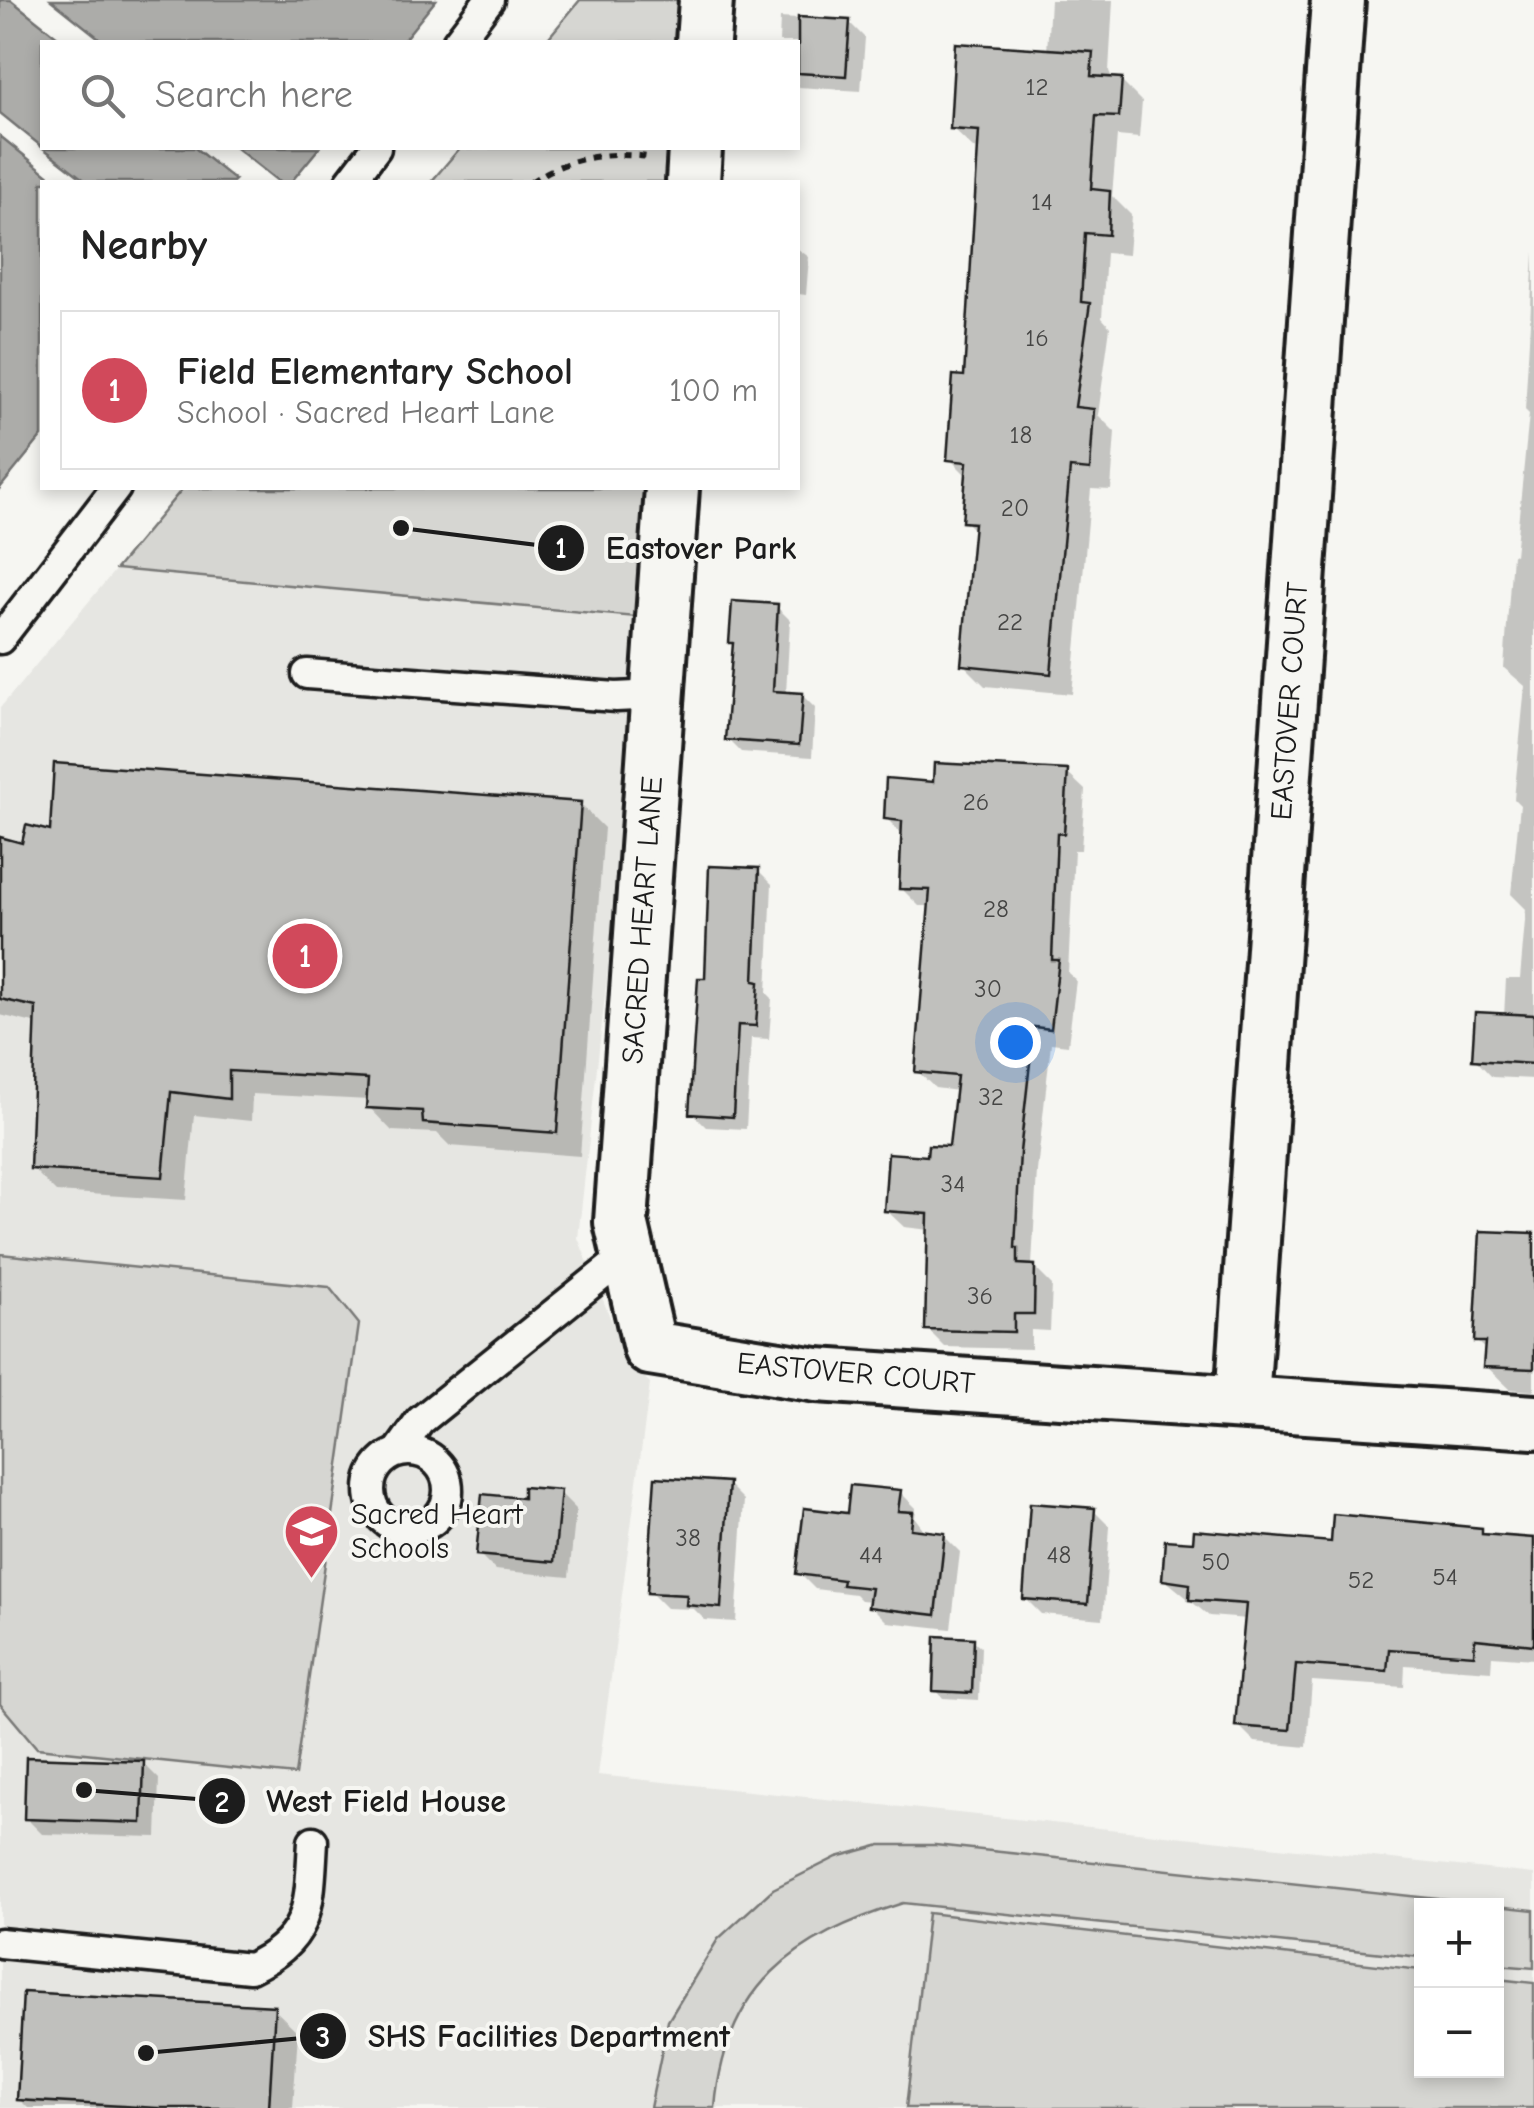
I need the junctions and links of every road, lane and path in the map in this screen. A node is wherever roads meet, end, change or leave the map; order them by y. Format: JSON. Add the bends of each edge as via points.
{"nodes":[{"id":1,"x":489,"y":0,"type":"edge"},
{"id":2,"x":706,"y":0,"type":"edge"},
{"id":3,"x":1338,"y":0,"type":"edge"},
{"id":4,"x":459,"y":40,"type":"edge"},
{"id":5,"x":703,"y":40,"type":"edge"},
{"id":6,"x":374,"y":150,"type":"edge"},
{"id":7,"x":680,"y":162,"type":"edge"},
{"id":8,"x":352,"y":180,"type":"edge"},
{"id":9,"x":534,"y":180,"type":"edge"},
{"id":10,"x":114,"y":490,"type":"edge"},
{"id":11,"x":672,"y":490,"type":"edge"},
{"id":12,"x":0,"y":639,"type":"edge"},
{"id":13,"x":307,"y":674,"type":"dead end"},
{"id":14,"x":657,"y":696,"type":"junction"},
{"id":15,"x":628,"y":1254,"type":"junction"},
{"id":16,"x":650,"y":1348,"type":"joint"},
{"id":17,"x":1242,"y":1401,"type":"junction"},
{"id":18,"x":1534,"y":1422,"type":"edge"},
{"id":19,"x":398,"y":1452,"type":"dead end"},
{"id":20,"x":313,"y":1841,"type":"dead end"},
{"id":21,"x":0,"y":1943,"type":"edge"}],
"edges":[{"from":1,"to":4,"type":"lane"},
{"from":2,"to":5,"type":"street"},
{"from":3,"to":17,"type":"street","name":"EASTOVER COURT"},
{"from":6,"to":8,"type":"lane"},
{"from":7,"to":9,"type":"path","via":[[628,154],[588,157]]},
{"from":10,"to":12,"type":"lane"},
{"from":11,"to":14,"type":"street","name":"SACRED HEART LANE"},
{"from":13,"to":14,"type":"lane"},
{"from":14,"to":15,"type":"street","name":"SACRED HEART LANE","via":[[620,1222]]},
{"from":15,"to":16,"type":"street","name":"SACRED HEART LANE"},
{"from":15,"to":19,"type":"lane","via":[[420,1421]]},
{"from":16,"to":17,"type":"street","name":"EASTOVER COURT","via":[[818,1375]]},
{"from":17,"to":18,"type":"street","name":"EASTOVER COURT"},
{"from":20,"to":21,"type":"lane","via":[[308,1910],[276,1956],[250,1968]]}]}
